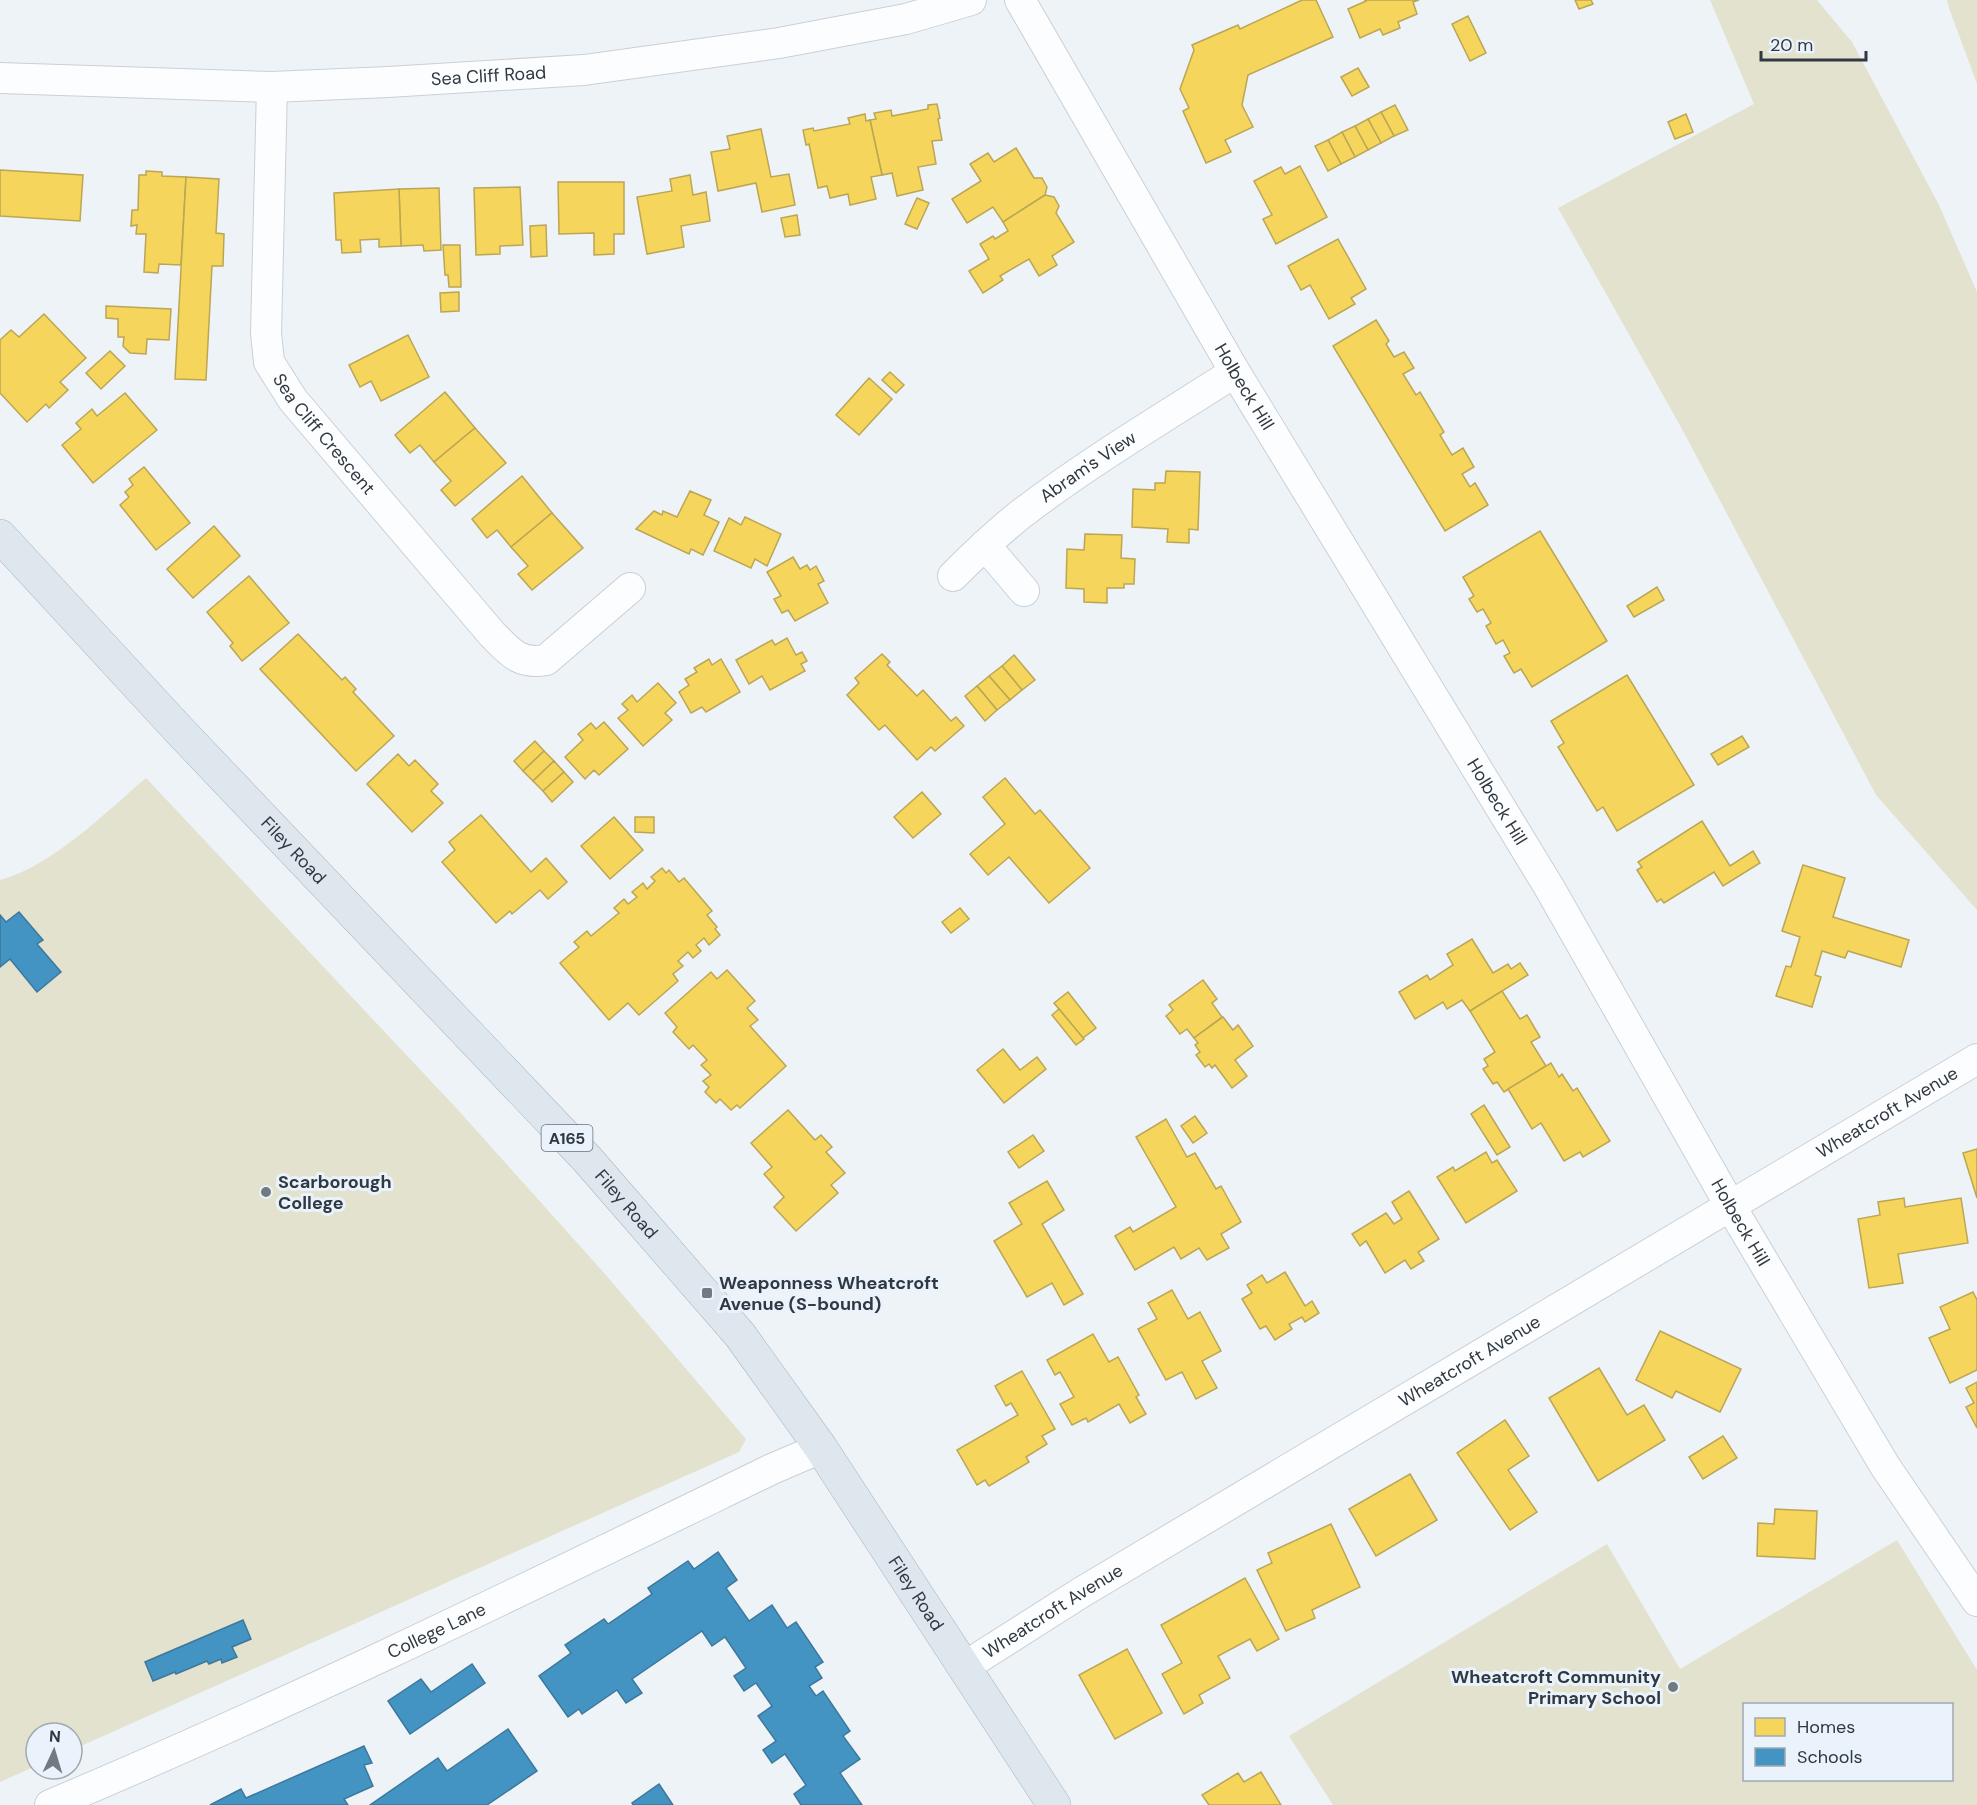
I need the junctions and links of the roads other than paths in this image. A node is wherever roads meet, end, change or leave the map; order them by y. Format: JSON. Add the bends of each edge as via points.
{"nodes":[{"id":1,"x":971,"y":0,"type":"edge"},
{"id":2,"x":1020,"y":0,"type":"edge"},
{"id":3,"x":0,"y":78,"type":"edge"},
{"id":4,"x":272,"y":87,"type":"junction"},
{"id":5,"x":1235,"y":372,"type":"junction"},
{"id":6,"x":0,"y":536,"type":"edge"},
{"id":7,"x":985,"y":544,"type":"junction"},
{"id":8,"x":953,"y":576,"type":"dead end"},
{"id":9,"x":630,"y":588,"type":"dead end"},
{"id":10,"x":1024,"y":591,"type":"dead end"},
{"id":11,"x":1977,"y":1059,"type":"edge"},
{"id":12,"x":1731,"y":1207,"type":"junction"},
{"id":13,"x":821,"y":1448,"type":"junction"},
{"id":14,"x":1977,"y":1601,"type":"edge"},
{"id":15,"x":964,"y":1667,"type":"junction"},
{"id":16,"x":50,"y":1805,"type":"edge"},
{"id":17,"x":1054,"y":1805,"type":"edge"}],
"edges":[{"from":1,"to":4,"type":"street","name":"Sea Cliff Road","via":[[906,19],[779,44],[584,70]]},
{"from":2,"to":5,"type":"street","name":"Holbeck Hill"},
{"from":3,"to":4,"type":"street","name":"Sea Cliff Road"},
{"from":4,"to":9,"type":"street","name":"Sea Cliff Crescent","via":[[266,333],[269,362],[293,400],[492,634],[516,657],[532,663],[546,660]]},
{"from":5,"to":7,"type":"street","name":"Abram's View","via":[[1082,470]]},
{"from":5,"to":12,"type":"street","name":"Holbeck Hill","via":[[1549,887]]},
{"from":6,"to":13,"type":"highway","name":"Filey Road","number":"A165","via":[[587,1159],[741,1335]]},
{"from":7,"to":8,"type":"street","name":"Abram's View"},
{"from":7,"to":10,"type":"street"},
{"from":11,"to":12,"type":"street","name":"Wheatcroft Avenue"},
{"from":12,"to":14,"type":"street","name":"Holbeck Hill","via":[[1885,1466]]},
{"from":12,"to":15,"type":"street","name":"Wheatcroft Avenue"},
{"from":13,"to":15,"type":"highway","name":"Filey Road","number":"A165"},
{"from":13,"to":16,"type":"street","name":"College Lane","via":[[441,1629],[171,1754]]},
{"from":15,"to":17,"type":"highway","name":"Filey Road","number":"A165"}]}
